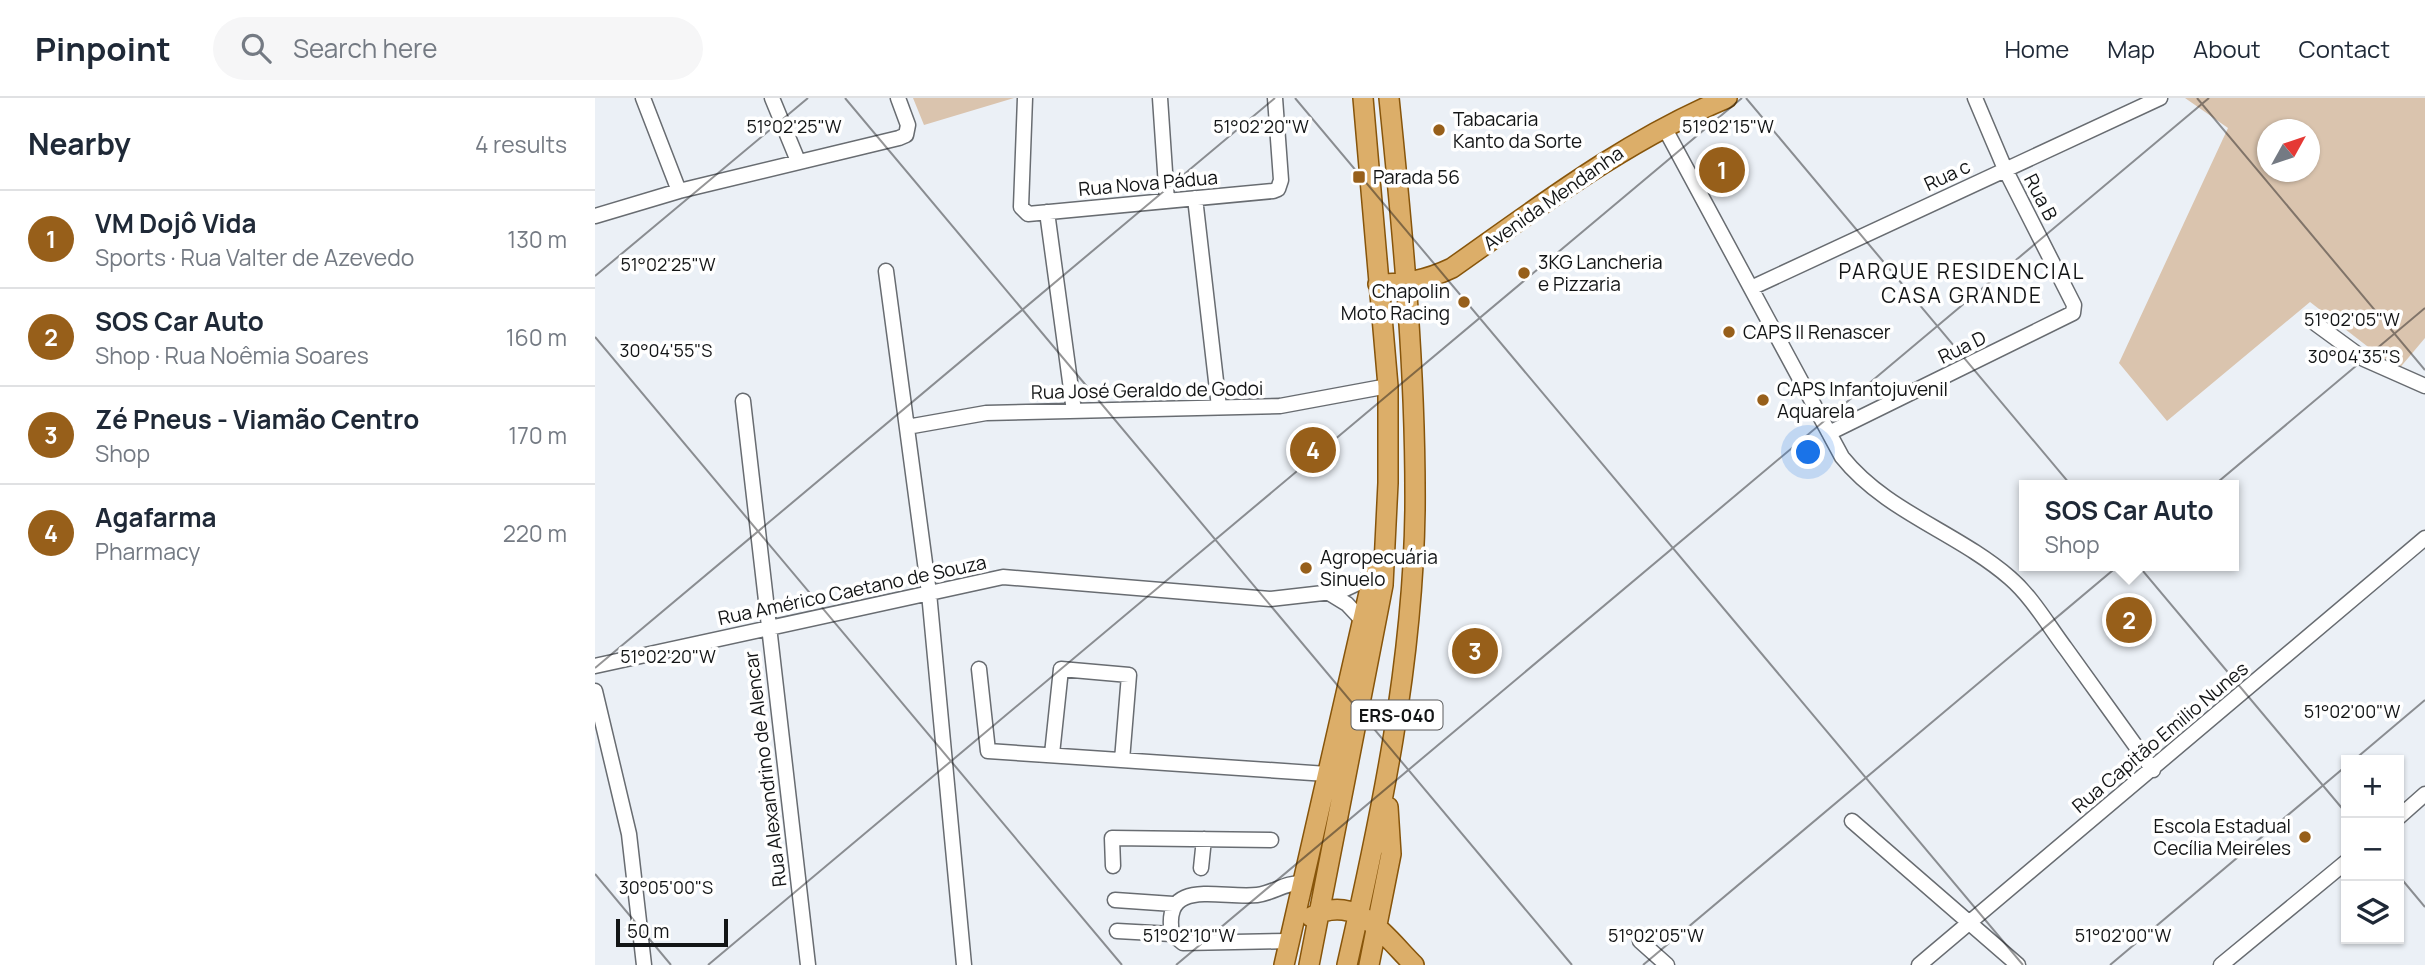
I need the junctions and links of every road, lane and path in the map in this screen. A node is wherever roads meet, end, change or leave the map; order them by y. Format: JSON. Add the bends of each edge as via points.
{"nodes":[{"id":1,"x":643,"y":98,"type":"edge"},
{"id":2,"x":772,"y":98,"type":"edge"},
{"id":3,"x":898,"y":98,"type":"edge"},
{"id":4,"x":1025,"y":98,"type":"edge"},
{"id":5,"x":1160,"y":98,"type":"edge"},
{"id":6,"x":1275,"y":98,"type":"edge"},
{"id":7,"x":1363,"y":98,"type":"edge"},
{"id":8,"x":1389,"y":98,"type":"edge"},
{"id":9,"x":1727,"y":98,"type":"edge"},
{"id":10,"x":1975,"y":98,"type":"edge"},
{"id":11,"x":2161,"y":98,"type":"edge"},
{"id":12,"x":1664,"y":127,"type":"junction"},
{"id":13,"x":798,"y":161,"type":"junction"},
{"id":14,"x":2005,"y":169,"type":"junction"},
{"id":15,"x":679,"y":191,"type":"junction"},
{"id":16,"x":1195,"y":198,"type":"junction"},
{"id":17,"x":1167,"y":201,"type":"junction"},
{"id":18,"x":1047,"y":212,"type":"junction"},
{"id":19,"x":595,"y":216,"type":"edge"},
{"id":20,"x":886,"y":271,"type":"dead end"},
{"id":21,"x":1378,"y":284,"type":"junction"},
{"id":22,"x":1408,"y":284,"type":"junction"},
{"id":23,"x":1751,"y":288,"type":"junction"},
{"id":24,"x":2073,"y":313,"type":"joint"},
{"id":25,"x":2312,"y":321,"type":"dead end"},
{"id":26,"x":1388,"y":386,"type":"junction"},
{"id":27,"x":2425,"y":386,"type":"edge"},
{"id":28,"x":743,"y":401,"type":"dead end"},
{"id":29,"x":1219,"y":408,"type":"junction"},
{"id":30,"x":1073,"y":411,"type":"junction"},
{"id":31,"x":907,"y":427,"type":"junction"},
{"id":32,"x":1829,"y":433,"type":"junction"},
{"id":33,"x":2425,"y":538,"type":"edge"},
{"id":34,"x":1385,"y":545,"type":"junction"},
{"id":35,"x":1373,"y":576,"type":"junction"},
{"id":36,"x":929,"y":593,"type":"junction"},
{"id":37,"x":1329,"y":593,"type":"junction"},
{"id":38,"x":1362,"y":620,"type":"junction"},
{"id":39,"x":768,"y":628,"type":"junction"},
{"id":40,"x":595,"y":666,"type":"edge"},
{"id":41,"x":979,"y":669,"type":"dead end"},
{"id":42,"x":595,"y":691,"type":"edge"},
{"id":43,"x":1052,"y":754,"type":"junction"},
{"id":44,"x":1122,"y":760,"type":"junction"},
{"id":45,"x":2153,"y":770,"type":"junction"},
{"id":46,"x":1328,"y":774,"type":"junction"},
{"id":47,"x":1387,"y":785,"type":"junction"},
{"id":48,"x":2425,"y":794,"type":"edge"},
{"id":49,"x":2404,"y":813,"type":"edge"},
{"id":50,"x":1852,"y":821,"type":"dead end"},
{"id":51,"x":1204,"y":839,"type":"junction"},
{"id":52,"x":1271,"y":840,"type":"dead end"},
{"id":53,"x":1113,"y":866,"type":"dead end"},
{"id":54,"x":2341,"y":867,"type":"edge"},
{"id":55,"x":1201,"y":868,"type":"dead end"},
{"id":56,"x":1304,"y":883,"type":"junction"},
{"id":57,"x":1382,"y":898,"type":"junction"},
{"id":58,"x":1115,"y":900,"type":"dead end"},
{"id":59,"x":1173,"y":904,"type":"junction"},
{"id":60,"x":1321,"y":911,"type":"junction"},
{"id":61,"x":1358,"y":914,"type":"junction"},
{"id":62,"x":1968,"y":922,"type":"junction"},
{"id":63,"x":1376,"y":925,"type":"junction"},
{"id":64,"x":1117,"y":931,"type":"dead end"},
{"id":65,"x":1171,"y":934,"type":"junction"},
{"id":66,"x":1291,"y":937,"type":"junction"},
{"id":67,"x":1640,"y":941,"type":"dead end"},
{"id":68,"x":1397,"y":948,"type":"junction"},
{"id":69,"x":645,"y":965,"type":"edge"},
{"id":70,"x":808,"y":965,"type":"edge"},
{"id":71,"x":964,"y":965,"type":"edge"},
{"id":72,"x":1284,"y":965,"type":"edge"},
{"id":73,"x":1309,"y":965,"type":"edge"},
{"id":74,"x":1347,"y":965,"type":"edge"},
{"id":75,"x":1369,"y":965,"type":"edge"},
{"id":76,"x":1414,"y":965,"type":"edge"},
{"id":77,"x":1667,"y":965,"type":"edge"},
{"id":78,"x":1919,"y":965,"type":"edge"},
{"id":79,"x":2018,"y":965,"type":"edge"},
{"id":80,"x":2221,"y":965,"type":"edge"}],
"edges":[{"from":1,"to":15,"type":"street"},
{"from":2,"to":13,"type":"street"},
{"from":3,"to":13,"type":"street","via":[[908,125],[906,135]]},
{"from":4,"to":18,"type":"street","name":"Rua Nova Pádua","via":[[1023,211]]},
{"from":5,"to":17,"type":"street"},
{"from":6,"to":16,"type":"street","name":"Rua Nova Pádua","via":[[1278,188]]},
{"from":7,"to":21,"type":"main road","number":"ERS-040"},
{"from":8,"to":22,"type":"main road","number":"ERS-040"},
{"from":9,"to":12,"type":"main road","name":"Avenida Mendanha"},
{"from":10,"to":14,"type":"street","name":"Rua B"},
{"from":11,"to":14,"type":"street","name":"Rua c"},
{"from":12,"to":22,"type":"main road","name":"Avenida Mendanha","via":[[1619,151],[1452,268]]},
{"from":12,"to":23,"type":"street"},
{"from":13,"to":15,"type":"street"},
{"from":14,"to":23,"type":"street","name":"Rua c"},
{"from":14,"to":24,"type":"street","name":"Rua B","via":[[2074,305]]},
{"from":15,"to":19,"type":"street"},
{"from":16,"to":17,"type":"street","name":"Rua Nova Pádua"},
{"from":16,"to":29,"type":"street"},
{"from":17,"to":18,"type":"street","name":"Rua Nova Pádua"},
{"from":18,"to":30,"type":"street"},
{"from":20,"to":31,"type":"street"},
{"from":21,"to":22,"type":"main road","name":"Avenida Mendanha"},
{"from":21,"to":26,"type":"main road","number":"ERS-040"},
{"from":22,"to":47,"type":"main road","number":"ERS-040","via":[[1415,512],[1403,674]]},
{"from":23,"to":32,"type":"street"},
{"from":24,"to":32,"type":"street","name":"Rua D"},
{"from":25,"to":27,"type":"street","via":[[2364,359]]},
{"from":26,"to":29,"type":"street","name":"Rua José Geraldo de Godoi","via":[[1280,406]]},
{"from":26,"to":34,"type":"main road","number":"ERS-040"},
{"from":28,"to":39,"type":"street","name":"Rua Alexandrino de Alencar"},
{"from":29,"to":30,"type":"street","name":"Rua José Geraldo de Godoi"},
{"from":30,"to":31,"type":"street","name":"Rua José Geraldo de Godoi","via":[[986,413]]},
{"from":31,"to":36,"type":"street"},
{"from":32,"to":45,"type":"street","via":[[1859,478],[1881,496],[2011,579]]},
{"from":33,"to":45,"type":"street","name":"Rua Capitão Emilio Nunes"},
{"from":34,"to":35,"type":"main road"},
{"from":34,"to":60,"type":"main road","number":"ERS-040","via":[[1371,659]]},
{"from":35,"to":37,"type":"street","name":"Rua Américo Caetano de Souza"},
{"from":35,"to":38,"type":"main road"},
{"from":36,"to":37,"type":"street","name":"Rua Américo Caetano de Souza","via":[[1003,577],[1270,599]]},
{"from":36,"to":39,"type":"street","name":"Rua Américo Caetano de Souza"},
{"from":36,"to":71,"type":"street"},
{"from":37,"to":38,"type":"street"},
{"from":38,"to":46,"type":"main road"},
{"from":39,"to":40,"type":"street","name":"Rua Américo Caetano de Souza"},
{"from":39,"to":70,"type":"street","name":"Rua Alexandrino de Alencar"},
{"from":41,"to":43,"type":"street","via":[[988,751]]},
{"from":42,"to":69,"type":"street","via":[[629,834]]},
{"from":43,"to":44,"type":"street"},
{"from":43,"to":44,"type":"street","via":[[1061,669],[1129,675]]},
{"from":44,"to":46,"type":"street"},
{"from":45,"to":62,"type":"street","name":"Rua Capitão Emilio Nunes"},
{"from":46,"to":56,"type":"main road"},
{"from":47,"to":57,"type":"main road","via":[[1391,854]]},
{"from":47,"to":61,"type":"main road","number":"ERS-040"},
{"from":48,"to":49,"type":"street"},
{"from":50,"to":62,"type":"street"},
{"from":51,"to":52,"type":"street"},
{"from":51,"to":53,"type":"street","via":[[1112,838]]},
{"from":51,"to":55,"type":"street"},
{"from":54,"to":80,"type":"street"},
{"from":56,"to":59,"type":"street","via":[[1290,882],[1260,895],[1186,896]]},
{"from":56,"to":66,"type":"main road"},
{"from":57,"to":63,"type":"main road"},
{"from":57,"to":68,"type":"main road"},
{"from":58,"to":59,"type":"street"},
{"from":59,"to":65,"type":"street","via":[[1168,916]]},
{"from":60,"to":61,"type":"main road","via":[[1340,908]]},
{"from":60,"to":66,"type":"main road"},
{"from":60,"to":73,"type":"main road","number":"ERS-040"},
{"from":61,"to":63,"type":"main road"},
{"from":61,"to":74,"type":"main road","number":"ERS-040"},
{"from":62,"to":78,"type":"street","name":"Rua Capitão Emilio Nunes"},
{"from":62,"to":79,"type":"street"},
{"from":63,"to":68,"type":"main road"},
{"from":63,"to":75,"type":"main road"},
{"from":64,"to":65,"type":"street"},
{"from":65,"to":66,"type":"street","via":[[1183,943]]},
{"from":66,"to":72,"type":"main road"},
{"from":67,"to":77,"type":"street"},
{"from":68,"to":76,"type":"main road"}]}
